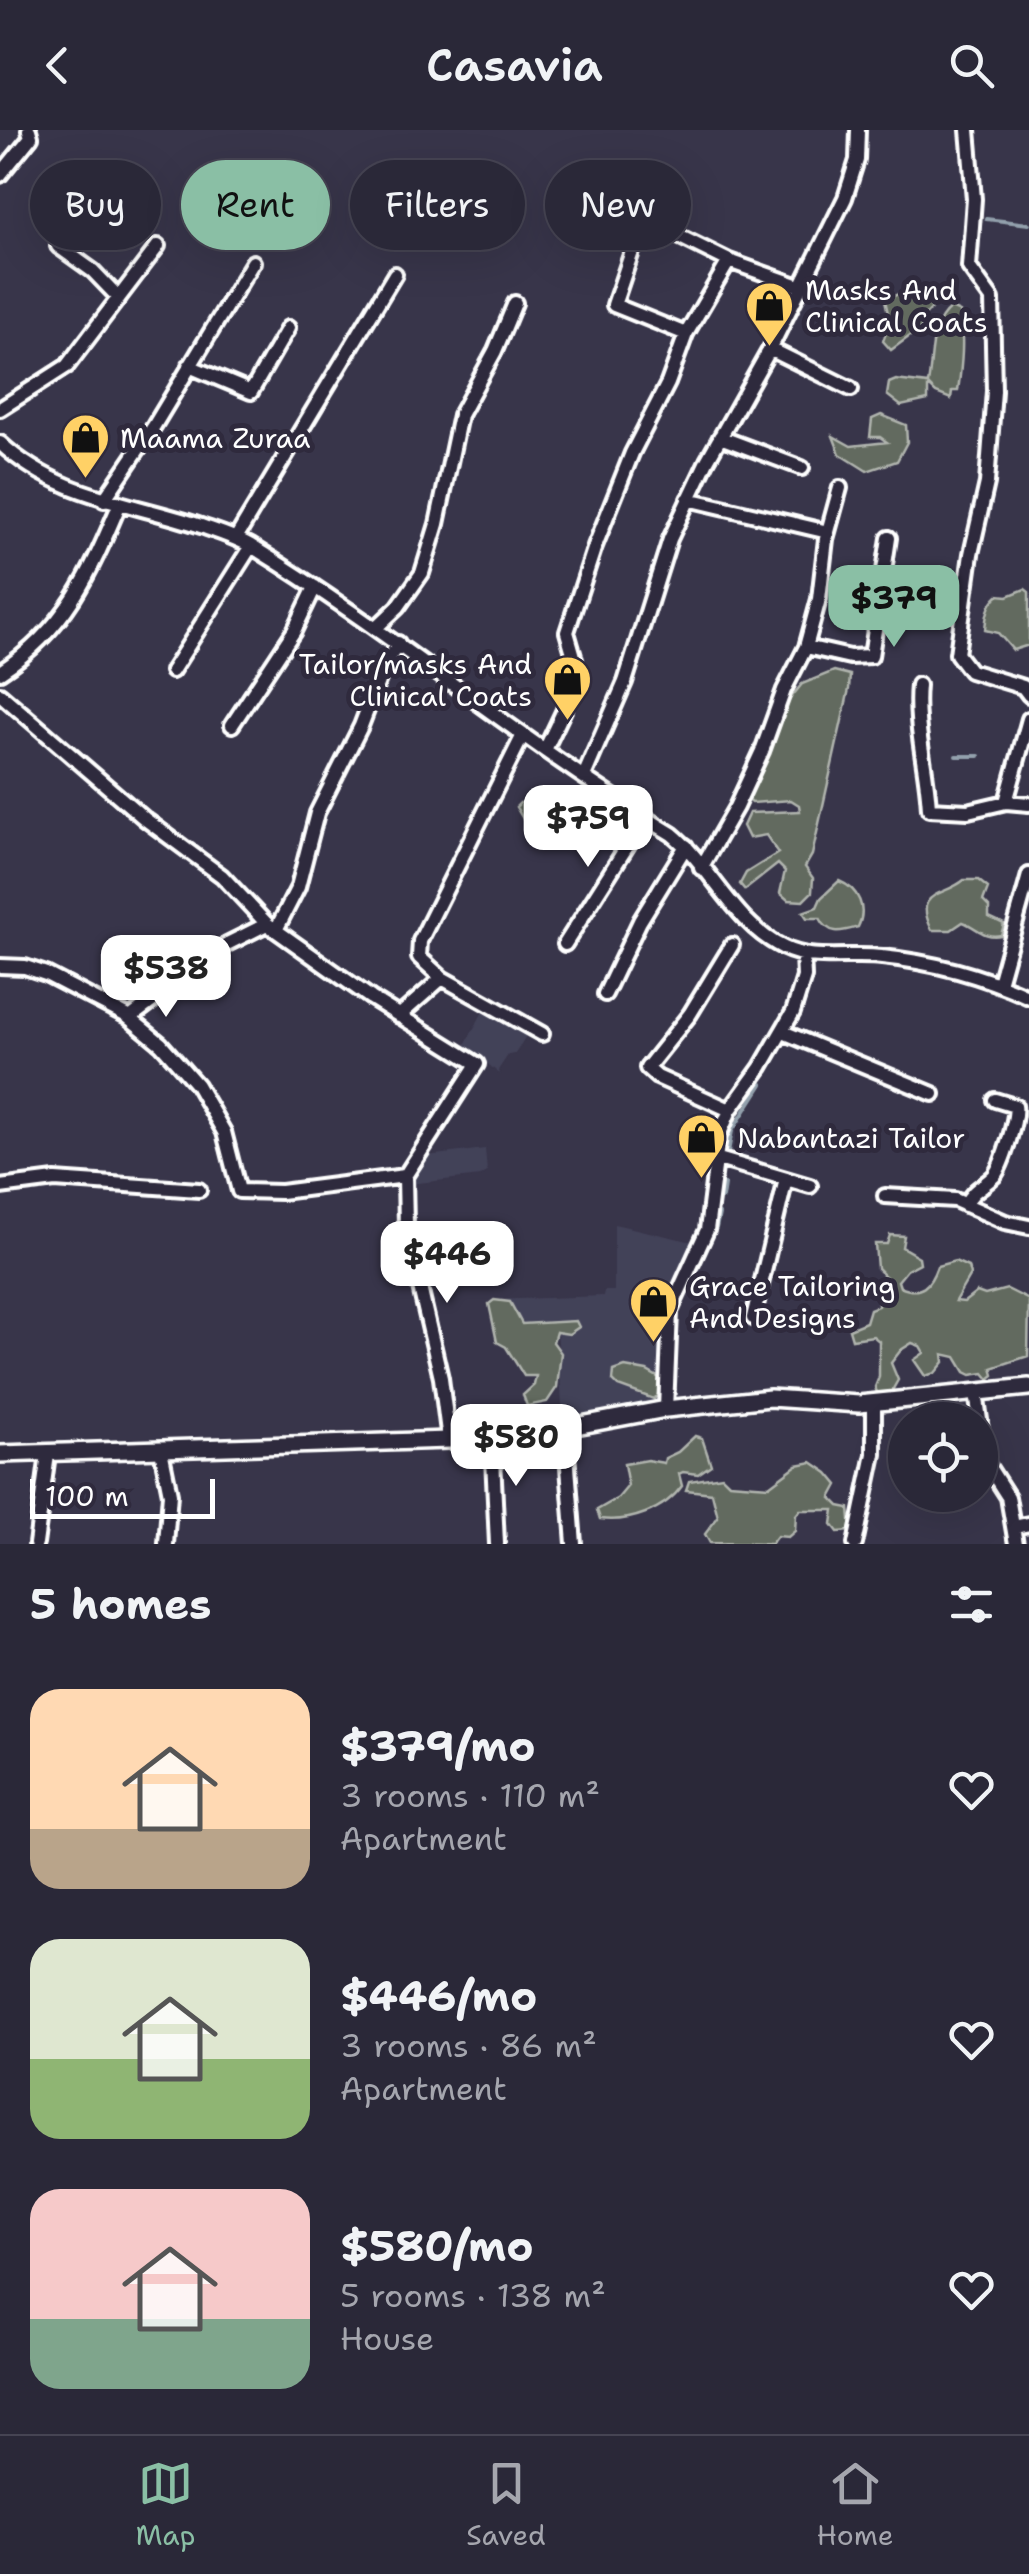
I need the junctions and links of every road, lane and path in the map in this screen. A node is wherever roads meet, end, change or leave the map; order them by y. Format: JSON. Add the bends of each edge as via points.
{"nodes":[{"id":1,"x":29,"y":130,"type":"edge"},
{"id":2,"x":858,"y":130,"type":"edge"},
{"id":3,"x":968,"y":130,"type":"edge"},
{"id":4,"x":0,"y":175,"type":"edge"},
{"id":5,"x":64,"y":250,"type":"edge"},
{"id":6,"x":155,"y":250,"type":"edge"},
{"id":7,"x":729,"y":261,"type":"junction"},
{"id":8,"x":252,"y":262,"type":"dead end"},
{"id":9,"x":395,"y":274,"type":"dead end"},
{"id":10,"x":802,"y":287,"type":"junction"},
{"id":11,"x":118,"y":298,"type":"junction"},
{"id":12,"x":516,"y":303,"type":"dead end"},
{"id":13,"x":288,"y":328,"type":"dead end"},
{"id":14,"x":686,"y":334,"type":"junction"},
{"id":15,"x":770,"y":349,"type":"junction"},
{"id":16,"x":190,"y":366,"type":"junction"},
{"id":17,"x":851,"y":389,"type":"dead end"},
{"id":18,"x":0,"y":409,"type":"edge"},
{"id":19,"x":720,"y":437,"type":"junction"},
{"id":20,"x":0,"y":443,"type":"edge"},
{"id":21,"x":802,"y":468,"type":"dead end"},
{"id":22,"x":840,"y":488,"type":"dead end"},
{"id":23,"x":688,"y":499,"type":"junction"},
{"id":24,"x":104,"y":500,"type":"junction"},
{"id":25,"x":120,"y":504,"type":"junction"},
{"id":26,"x":828,"y":532,"type":"junction"},
{"id":27,"x":236,"y":538,"type":"junction"},
{"id":28,"x":889,"y":538,"type":"dead end"},
{"id":29,"x":250,"y":546,"type":"junction"},
{"id":30,"x":314,"y":588,"type":"junction"},
{"id":31,"x":376,"y":627,"type":"junction"},
{"id":32,"x":398,"y":642,"type":"junction"},
{"id":33,"x":806,"y":648,"type":"junction"},
{"id":34,"x":172,"y":671,"type":"dead end"},
{"id":35,"x":0,"y":672,"type":"edge"},
{"id":36,"x":918,"y":685,"type":"dead end"},
{"id":37,"x":0,"y":694,"type":"edge"},
{"id":38,"x":1029,"y":695,"type":"edge"},
{"id":39,"x":1029,"y":719,"type":"edge"},
{"id":40,"x":232,"y":725,"type":"dead end"},
{"id":41,"x":523,"y":735,"type":"junction"},
{"id":42,"x":545,"y":750,"type":"junction"},
{"id":43,"x":584,"y":776,"type":"junction"},
{"id":44,"x":1006,"y":802,"type":"junction"},
{"id":45,"x":1029,"y":804,"type":"edge"},
{"id":46,"x":645,"y":818,"type":"junction"},
{"id":47,"x":686,"y":846,"type":"junction"},
{"id":48,"x":701,"y":868,"type":"junction"},
{"id":49,"x":1029,"y":876,"type":"edge"},
{"id":50,"x":272,"y":927,"type":"junction"},
{"id":51,"x":565,"y":944,"type":"dead end"},
{"id":52,"x":732,"y":945,"type":"dead end"},
{"id":53,"x":803,"y":954,"type":"junction"},
{"id":54,"x":0,"y":966,"type":"edge"},
{"id":55,"x":442,"y":978,"type":"junction"},
{"id":56,"x":998,"y":983,"type":"junction"},
{"id":57,"x":605,"y":994,"type":"dead end"},
{"id":58,"x":1029,"y":997,"type":"edge"},
{"id":59,"x":400,"y":1016,"type":"junction"},
{"id":60,"x":130,"y":1018,"type":"junction"},
{"id":61,"x":783,"y":1032,"type":"junction"},
{"id":62,"x":542,"y":1034,"type":"dead end"},
{"id":63,"x":933,"y":1094,"type":"dead end"},
{"id":64,"x":994,"y":1100,"type":"dead end"},
{"id":65,"x":730,"y":1110,"type":"junction"},
{"id":66,"x":714,"y":1158,"type":"junction"},
{"id":67,"x":404,"y":1176,"type":"junction"},
{"id":68,"x":786,"y":1180,"type":"junction"},
{"id":69,"x":810,"y":1186,"type":"dead end"},
{"id":70,"x":0,"y":1187,"type":"edge"},
{"id":71,"x":199,"y":1190,"type":"dead end"},
{"id":72,"x":885,"y":1196,"type":"dead end"},
{"id":73,"x":965,"y":1205,"type":"junction"},
{"id":74,"x":1029,"y":1227,"type":"edge"},
{"id":75,"x":754,"y":1318,"type":"dead end"},
{"id":76,"x":1029,"y":1387,"type":"edge"},
{"id":77,"x":976,"y":1392,"type":"junction"},
{"id":78,"x":977,"y":1402,"type":"edge"},
{"id":79,"x":874,"y":1403,"type":"junction"},
{"id":80,"x":666,"y":1410,"type":"junction"},
{"id":81,"x":565,"y":1428,"type":"junction"},
{"id":82,"x":492,"y":1436,"type":"junction"},
{"id":83,"x":449,"y":1440,"type":"junction"},
{"id":84,"x":162,"y":1450,"type":"junction"},
{"id":85,"x":0,"y":1454,"type":"edge"},
{"id":86,"x":48,"y":1454,"type":"junction"},
{"id":87,"x":998,"y":1482,"type":"edge"},
{"id":88,"x":1029,"y":1524,"type":"edge"},
{"id":89,"x":1014,"y":1526,"type":"junction"},
{"id":90,"x":36,"y":1544,"type":"edge"},
{"id":91,"x":166,"y":1544,"type":"edge"},
{"id":92,"x":497,"y":1544,"type":"edge"},
{"id":93,"x":574,"y":1544,"type":"edge"},
{"id":94,"x":854,"y":1544,"type":"edge"},
{"id":95,"x":1016,"y":1544,"type":"edge"}],
"edges":[{"from":1,"to":4,"type":"street","via":[[31,138]]},
{"from":2,"to":10,"type":"street","via":[[854,174]]},
{"from":3,"to":38,"type":"street","via":[[974,199],[969,268],[992,299],[994,391],[987,483],[957,654],[970,671],[1023,687]]},
{"from":5,"to":11,"type":"street"},
{"from":6,"to":11,"type":"street"},
{"from":7,"to":10,"type":"street"},
{"from":7,"to":14,"type":"street"},
{"from":7,"to":14,"type":"street","via":[[642,222],[614,306]]},
{"from":8,"to":16,"type":"street"},
{"from":9,"to":27,"type":"street"},
{"from":10,"to":15,"type":"street"},
{"from":11,"to":18,"type":"street","via":[[67,366]]},
{"from":12,"to":31,"type":"street","via":[[460,414],[422,573]]},
{"from":13,"to":16,"type":"street","via":[[251,392]]},
{"from":14,"to":42,"type":"street","via":[[595,546],[567,632],[574,676]]},
{"from":15,"to":17,"type":"street"},
{"from":15,"to":19,"type":"street"},
{"from":16,"to":24,"type":"street"},
{"from":19,"to":21,"type":"street"},
{"from":19,"to":23,"type":"street"},
{"from":20,"to":24,"type":"street","via":[[59,485]]},
{"from":22,"to":26,"type":"street"},
{"from":23,"to":26,"type":"street"},
{"from":23,"to":43,"type":"street","via":[[665,550],[625,682]]},
{"from":24,"to":25,"type":"street"},
{"from":25,"to":27,"type":"street"},
{"from":25,"to":35,"type":"street","via":[[61,620]]},
{"from":26,"to":33,"type":"street"},
{"from":27,"to":29,"type":"street"},
{"from":28,"to":33,"type":"street","via":[[872,656]]},
{"from":29,"to":30,"type":"street"},
{"from":29,"to":34,"type":"street"},
{"from":30,"to":31,"type":"street"},
{"from":30,"to":40,"type":"street"},
{"from":31,"to":32,"type":"street"},
{"from":32,"to":41,"type":"street"},
{"from":32,"to":50,"type":"street","via":[[316,813],[298,886]]},
{"from":33,"to":48,"type":"street","via":[[736,807]]},
{"from":36,"to":44,"type":"street","via":[[929,809],[968,811]]},
{"from":37,"to":50,"type":"street","via":[[144,820],[222,876]]},
{"from":39,"to":44,"type":"street"},
{"from":41,"to":42,"type":"street"},
{"from":41,"to":55,"type":"street","via":[[420,941],[420,957]]},
{"from":42,"to":43,"type":"street"},
{"from":43,"to":46,"type":"street"},
{"from":44,"to":45,"type":"street"},
{"from":46,"to":47,"type":"street"},
{"from":46,"to":51,"type":"street"},
{"from":47,"to":48,"type":"street"},
{"from":47,"to":57,"type":"street"},
{"from":48,"to":53,"type":"street","via":[[759,931]]},
{"from":49,"to":56,"type":"street"},
{"from":50,"to":59,"type":"street"},
{"from":50,"to":60,"type":"street","via":[[227,944]]},
{"from":52,"to":65,"type":"street","via":[[647,1068]]},
{"from":53,"to":56,"type":"street","via":[[884,957]]},
{"from":53,"to":61,"type":"street","via":[[801,988]]},
{"from":54,"to":60,"type":"street","via":[[46,974]]},
{"from":55,"to":59,"type":"street"},
{"from":55,"to":62,"type":"street"},
{"from":56,"to":58,"type":"street"},
{"from":59,"to":67,"type":"street","via":[[477,1064]]},
{"from":60,"to":67,"type":"street","via":[[196,1085],[224,1132],[239,1190]]},
{"from":61,"to":63,"type":"street"},
{"from":61,"to":65,"type":"street"},
{"from":64,"to":73,"type":"street","via":[[1015,1106],[1015,1125],[994,1175]]},
{"from":65,"to":66,"type":"street"},
{"from":66,"to":68,"type":"street"},
{"from":66,"to":80,"type":"street","via":[[707,1230],[668,1323]]},
{"from":67,"to":83,"type":"street","via":[[406,1227],[442,1378]]},
{"from":68,"to":69,"type":"street"},
{"from":68,"to":75,"type":"street"},
{"from":70,"to":71,"type":"street","via":[[55,1180]]},
{"from":72,"to":73,"type":"street"},
{"from":73,"to":74,"type":"street"},
{"from":76,"to":77,"type":"street"},
{"from":77,"to":78,"type":"street"},
{"from":77,"to":79,"type":"street"},
{"from":79,"to":80,"type":"street","via":[[770,1398]]},
{"from":79,"to":94,"type":"street","via":[[874,1454]]},
{"from":80,"to":81,"type":"street"},
{"from":81,"to":82,"type":"street"},
{"from":81,"to":93,"type":"street"},
{"from":82,"to":83,"type":"street"},
{"from":82,"to":92,"type":"street"},
{"from":83,"to":84,"type":"street"},
{"from":84,"to":86,"type":"street"},
{"from":84,"to":91,"type":"street","via":[[170,1494]]},
{"from":85,"to":86,"type":"street"},
{"from":86,"to":90,"type":"street"},
{"from":87,"to":89,"type":"street"},
{"from":88,"to":89,"type":"street"},
{"from":89,"to":95,"type":"street"}]}
